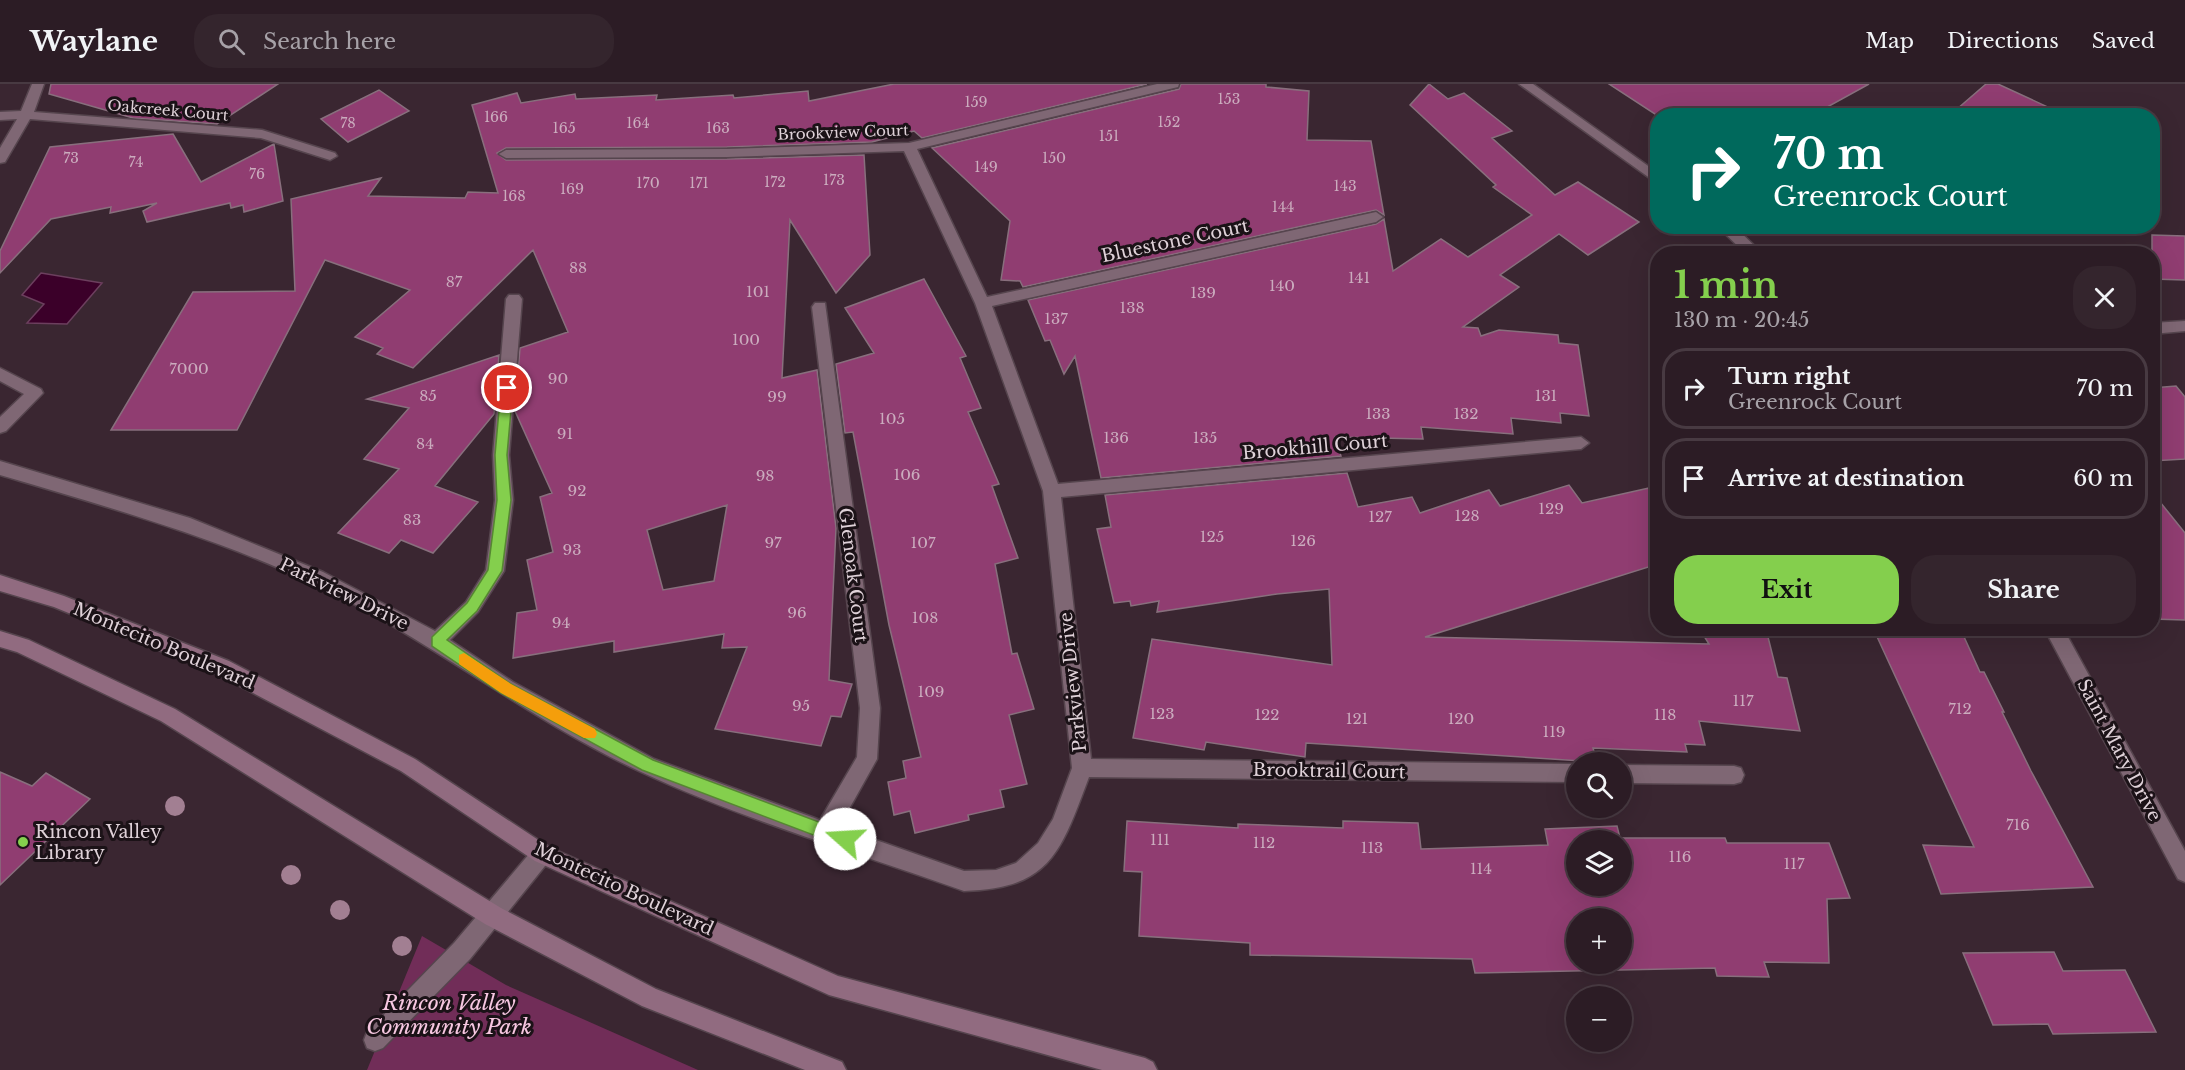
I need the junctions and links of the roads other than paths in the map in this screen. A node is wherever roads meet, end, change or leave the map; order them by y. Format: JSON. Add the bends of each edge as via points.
{"nodes":[{"id":1,"x":38,"y":84,"type":"edge"},
{"id":2,"x":1173,"y":84,"type":"edge"},
{"id":3,"x":1526,"y":84,"type":"edge"},
{"id":4,"x":26,"y":115,"type":"junction"},
{"id":5,"x":0,"y":116,"type":"edge"},
{"id":6,"x":909,"y":147,"type":"junction"},
{"id":7,"x":506,"y":154,"type":"dead end"},
{"id":8,"x":330,"y":156,"type":"dead end"},
{"id":9,"x":0,"y":159,"type":"edge"},
{"id":10,"x":1650,"y":174,"type":"edge"},
{"id":11,"x":1376,"y":217,"type":"dead end"},
{"id":12,"x":1733,"y":234,"type":"edge"},
{"id":13,"x":1747,"y":246,"type":"edge"},
{"id":14,"x":514,"y":299,"type":"dead end"},
{"id":15,"x":983,"y":303,"type":"junction"},
{"id":16,"x":820,"y":308,"type":"dead end"},
{"id":17,"x":2185,"y":326,"type":"edge"},
{"id":18,"x":2160,"y":328,"type":"edge"},
{"id":19,"x":0,"y":374,"type":"edge"},
{"id":20,"x":0,"y":427,"type":"edge"},
{"id":21,"x":1581,"y":443,"type":"dead end"},
{"id":22,"x":0,"y":468,"type":"edge"},
{"id":23,"x":1052,"y":491,"type":"junction"},
{"id":24,"x":0,"y":583,"type":"edge"},
{"id":25,"x":2057,"y":636,"type":"edge"},
{"id":26,"x":0,"y":639,"type":"edge"},
{"id":27,"x":437,"y":641,"type":"junction"},
{"id":28,"x":1082,"y":768,"type":"junction"},
{"id":29,"x":1566,"y":773,"type":"edge"},
{"id":30,"x":1632,"y":774,"type":"edge"},
{"id":31,"x":1734,"y":775,"type":"dead end"},
{"id":32,"x":825,"y":832,"type":"junction"},
{"id":33,"x":542,"y":854,"type":"junction"},
{"id":34,"x":2185,"y":872,"type":"edge"},
{"id":35,"x":493,"y":916,"type":"junction"},
{"id":36,"x":375,"y":1040,"type":"dead end"},
{"id":37,"x":834,"y":1070,"type":"edge"},
{"id":38,"x":1145,"y":1070,"type":"edge"}],
"edges":[{"from":1,"to":4,"type":"street"},
{"from":2,"to":6,"type":"street","name":"Brookview Court"},
{"from":3,"to":10,"type":"street"},
{"from":4,"to":5,"type":"street","name":"Oakcreek Court"},
{"from":4,"to":8,"type":"street","name":"Oakcreek Court","via":[[262,135]]},
{"from":4,"to":9,"type":"street"},
{"from":6,"to":7,"type":"street","name":"Brookview Court"},
{"from":6,"to":15,"type":"street","name":"Parkview Drive"},
{"from":11,"to":15,"type":"street","name":"Bluestone Court"},
{"from":12,"to":13,"type":"street"},
{"from":14,"to":27,"type":"street","via":[[501,455],[504,500],[495,571],[472,607]]},
{"from":15,"to":23,"type":"street","name":"Parkview Drive"},
{"from":16,"to":32,"type":"street","name":"Glenoak Court","via":[[870,708],[867,759]]},
{"from":17,"to":18,"type":"street"},
{"from":19,"to":20,"type":"street","via":[[35,393]]},
{"from":21,"to":23,"type":"street","name":"Brookhill Court"},
{"from":22,"to":27,"type":"street","name":"Parkview Drive","via":[[184,523],[317,577]]},
{"from":23,"to":28,"type":"street","name":"Parkview Drive"},
{"from":24,"to":33,"type":"main road","name":"Montecito Boulevard","via":[[58,601],[222,667],[408,765]]},
{"from":25,"to":34,"type":"street","name":"Saint Mary Drive"},
{"from":26,"to":35,"type":"main road","via":[[168,715]]},
{"from":27,"to":32,"type":"street","name":"Parkview Drive","via":[[506,688],[647,765]]},
{"from":28,"to":29,"type":"street","name":"Brooktrail Court"},
{"from":28,"to":32,"type":"street","name":"Parkview Drive","via":[[1061,824],[1045,850],[1023,871],[996,880],[964,881]]},
{"from":30,"to":31,"type":"street"},
{"from":33,"to":35,"type":"street"},
{"from":33,"to":38,"type":"main road","name":"Montecito Boulevard","via":[[837,987]]},
{"from":35,"to":36,"type":"street"},
{"from":35,"to":37,"type":"main road","via":[[650,998]]}]}
